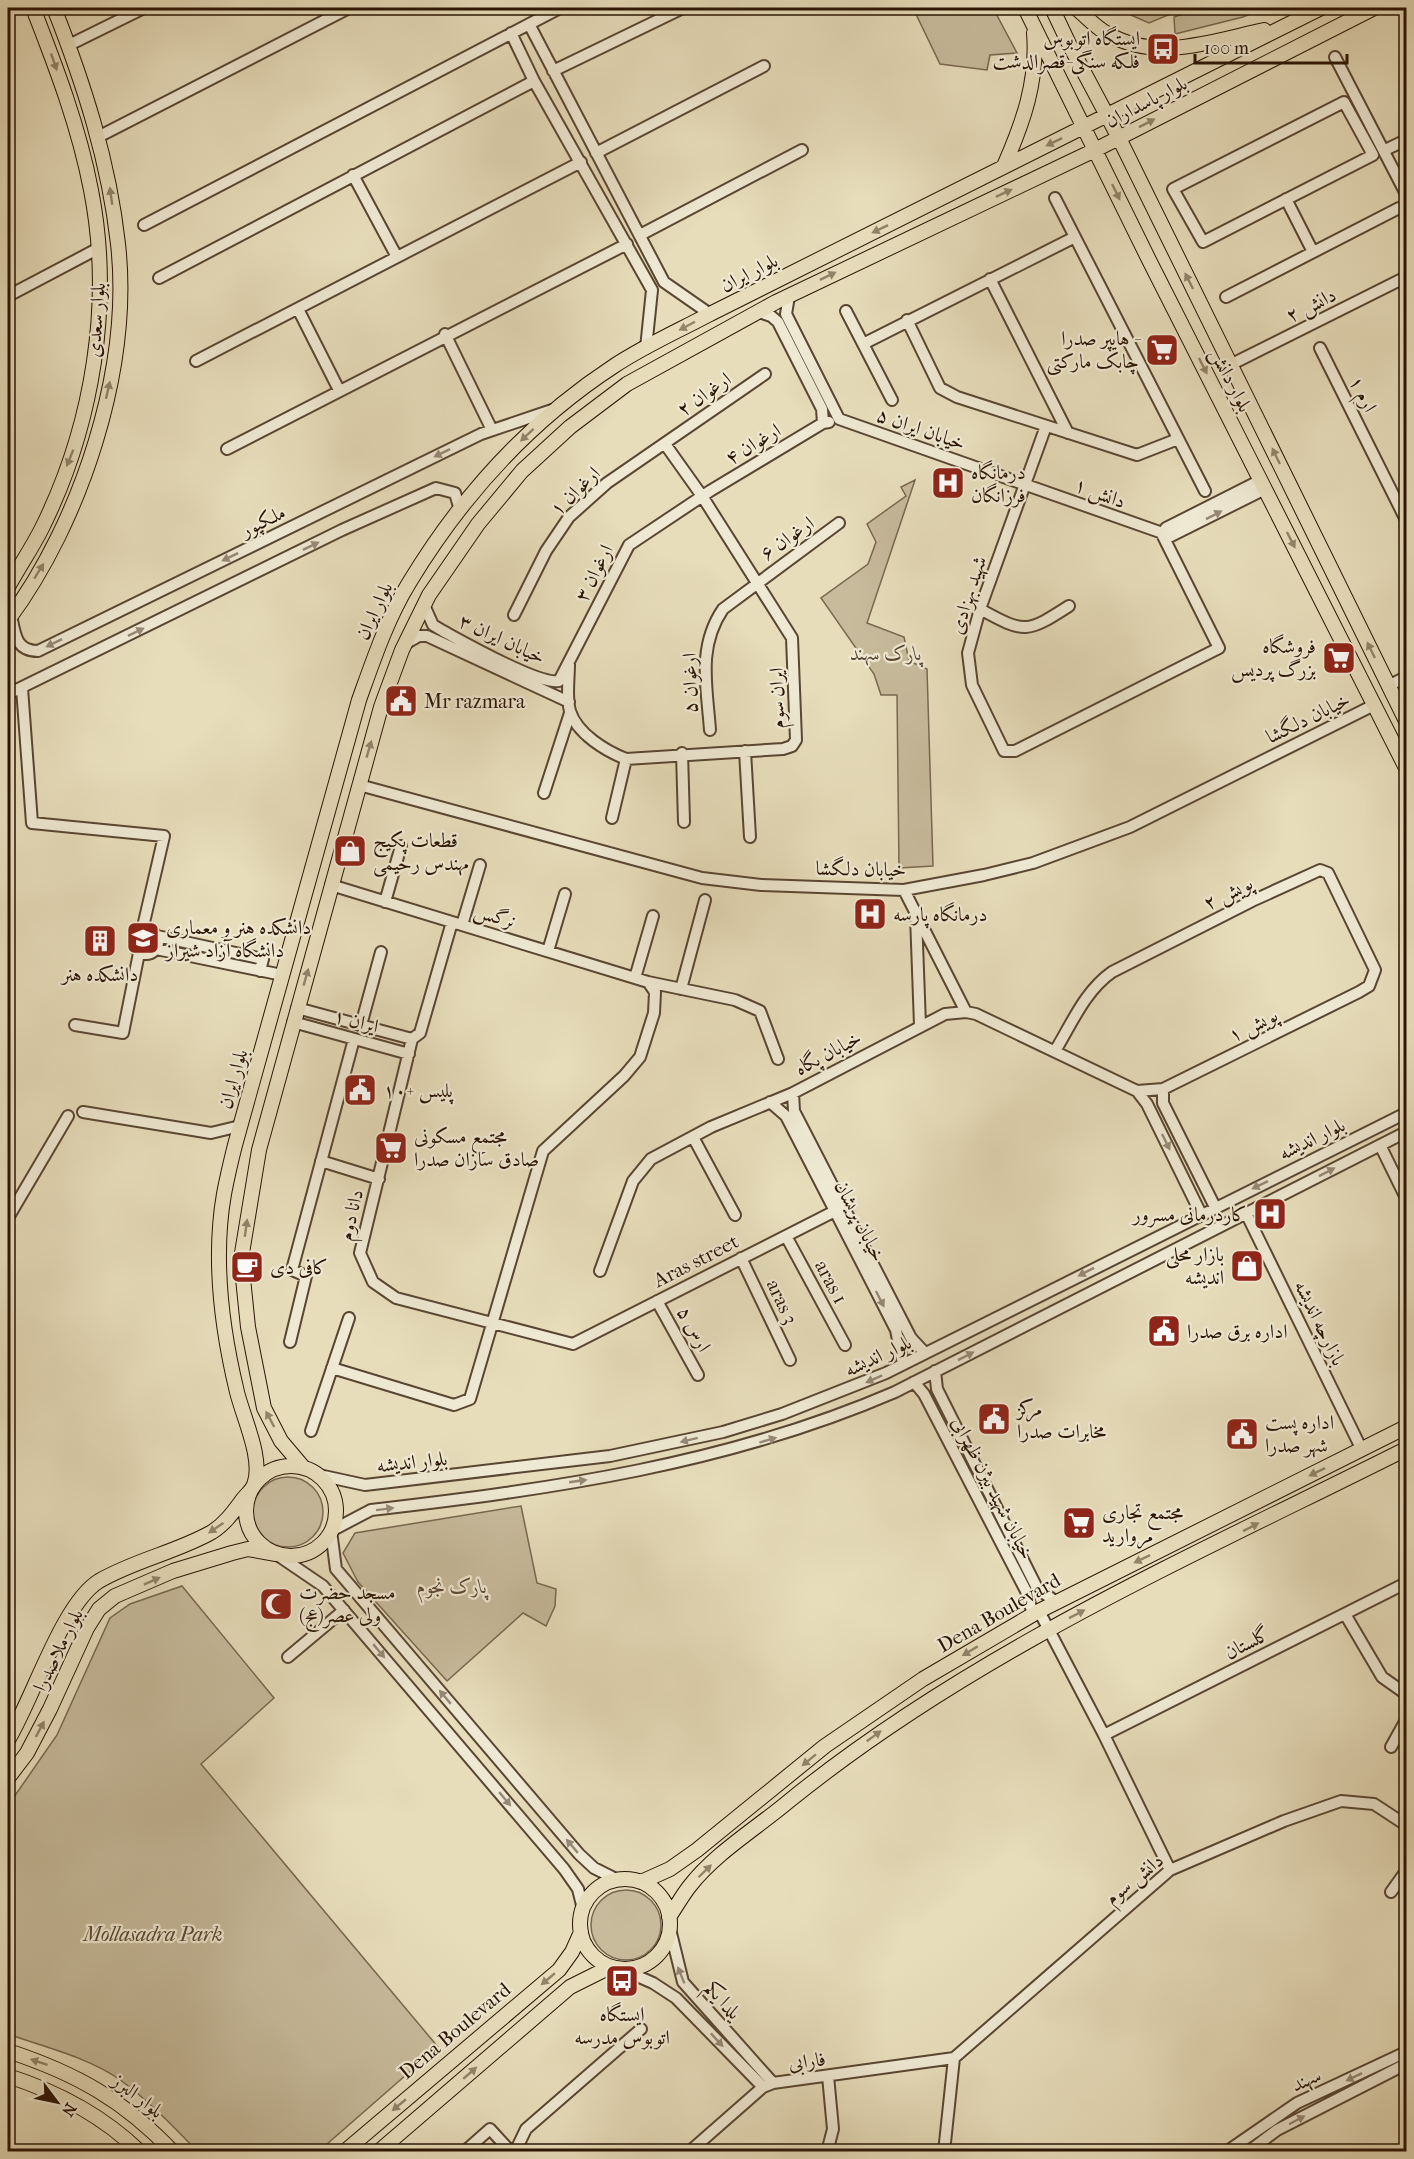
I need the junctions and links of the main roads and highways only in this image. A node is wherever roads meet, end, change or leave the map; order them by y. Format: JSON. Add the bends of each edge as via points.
{"nodes":[{"id":1,"x":33,"y":8,"type":"edge"},
{"id":2,"x":54,"y":8,"type":"edge"},
{"id":3,"x":1025,"y":8,"type":"edge"},
{"id":4,"x":1052,"y":8,"type":"edge"},
{"id":5,"x":1076,"y":8,"type":"edge"},
{"id":6,"x":1321,"y":8,"type":"edge"},
{"id":7,"x":1374,"y":8,"type":"edge"},
{"id":8,"x":1284,"y":26,"type":"junction"},
{"id":9,"x":1034,"y":28,"type":"junction"},
{"id":10,"x":1107,"y":116,"type":"junction"},
{"id":11,"x":1085,"y":127,"type":"junction"},
{"id":12,"x":1119,"y":138,"type":"junction"},
{"id":13,"x":1095,"y":150,"type":"junction"},
{"id":14,"x":1004,"y":166,"type":"junction"},
{"id":15,"x":843,"y":247,"type":"junction"},
{"id":16,"x":851,"y":265,"type":"junction"},
{"id":17,"x":8,"y":587,"type":"edge"},
{"id":18,"x":9,"y":618,"type":"edge"},
{"id":19,"x":1401,"y":699,"type":"edge"},
{"id":20,"x":1407,"y":721,"type":"edge"},
{"id":21,"x":1407,"y":768,"type":"edge"},
{"id":22,"x":248,"y":1327,"type":"junction"},
{"id":23,"x":225,"y":1328,"type":"junction"},
{"id":24,"x":1407,"y":1427,"type":"edge"},
{"id":25,"x":1407,"y":1449,"type":"edge"},
{"id":26,"x":303,"y":1467,"type":"junction"},
{"id":27,"x":254,"y":1485,"type":"junction"},
{"id":28,"x":276,"y":1554,"type":"junction"},
{"id":29,"x":8,"y":1740,"type":"edge"},
{"id":30,"x":8,"y":1778,"type":"edge"},
{"id":31,"x":641,"y":1882,"type":"junction"},
{"id":32,"x":670,"y":1923,"type":"junction"},
{"id":33,"x":581,"y":1932,"type":"junction"},
{"id":34,"x":615,"y":1968,"type":"junction"},
{"id":35,"x":8,"y":2051,"type":"edge"},
{"id":36,"x":8,"y":2076,"type":"edge"},
{"id":37,"x":140,"y":2151,"type":"edge"},
{"id":38,"x":173,"y":2151,"type":"edge"},
{"id":39,"x":344,"y":2151,"type":"edge"},
{"id":40,"x":378,"y":2151,"type":"edge"}],
"edges":[{"from":1,"to":17,"type":"main road","name":"بلوار سعدی","one_way":true,"via":[[74,120],[91,190],[99,248],[97,331],[92,375],[76,442],[42,527]]},
{"from":18,"to":2,"type":"main road","name":"بلوار سعدی","one_way":true,"via":[[60,536],[95,448],[111,378],[119,310],[119,246],[110,185],[69,45]]},
{"from":3,"to":9,"type":"main road","name":"بلوار دانش"},
{"from":4,"to":10,"type":"main road","name":"بلوار دانش"},
{"from":5,"to":8,"type":"main road","via":[[1106,34],[1158,50]]},
{"from":6,"to":8,"type":"main road","name":"بلوار پاسداران"},
{"from":12,"to":7,"type":"main road","name":"بلوار پاسداران","one_way":true},
{"from":8,"to":10,"type":"main road","name":"بلوار پاسداران"},
{"from":9,"to":11,"type":"main road","name":"بلوار دانش"},
{"from":9,"to":14,"type":"main road","via":[[1036,61],[1032,83],[1020,132]]},
{"from":10,"to":11,"type":"main road","name":"بلوار ایران"},
{"from":10,"to":12,"type":"main road","name":"بلوار دانش"},
{"from":11,"to":13,"type":"main road","name":"بلوار دانش"},
{"from":11,"to":14,"type":"main road","name":"بلوار ایران","one_way":true},
{"from":12,"to":13,"type":"main road","name":"بلوار پاسداران"},
{"from":19,"to":12,"type":"main road","name":"بلوار دانش","one_way":true,"via":[[1388,686]]},
{"from":16,"to":13,"type":"main road","name":"بلوار ایران","one_way":true},
{"from":13,"to":21,"type":"main road","name":"بلوار دانش","one_way":true},
{"from":14,"to":15,"type":"main road","name":"بلوار ایران","one_way":true},
{"from":15,"to":16,"type":"main road"},
{"from":15,"to":23,"type":"main road","name":"بلوار ایران","one_way":true,"via":[[615,365],[555,409],[505,455],[460,510],[409,584],[380,641],[359,700],[240,1126],[224,1196],[220,1257]]},
{"from":22,"to":16,"type":"main road","name":"بلوار ایران","one_way":true,"via":[[242,1258],[259,1150],[381,707],[424,605],[478,524],[522,471],[570,427],[627,384]]},
{"from":19,"to":20,"type":"main road","name":"بلوار دانش"},
{"from":22,"to":23,"type":"main road"},
{"from":26,"to":22,"type":"main road","name":"بلوار ایران","one_way":true,"via":[[281,1441],[264,1408]]},
{"from":23,"to":27,"type":"main road","name":"بلوار ایران","via":[[256,1466]]},
{"from":24,"to":31,"type":"main road","name":"Dena Boulevard","one_way":true,"via":[[1036,1612],[873,1711],[696,1851]]},
{"from":32,"to":25,"type":"main road","name":"Dena Boulevard","one_way":true,"via":[[690,1886],[710,1866],[837,1762],[933,1697],[1048,1628]]},
{"from":26,"to":27,"type":"main road","via":[[276,1468]]},
{"from":26,"to":28,"type":"main road","via":[[328,1484],[336,1507],[332,1531],[324,1542],[308,1552]]},
{"from":27,"to":28,"type":"main road","via":[[248,1497],[248,1525],[254,1537]]},
{"from":27,"to":29,"type":"main road","name":"بلوار ملاصدرا","one_way":true,"via":[[228,1519],[212,1532],[100,1581],[83,1594],[67,1618]]},
{"from":30,"to":28,"type":"main road","name":"بلوار ملاصدرا","one_way":true,"via":[[27,1753],[99,1609],[115,1596],[173,1571],[248,1549]]},
{"from":31,"to":32,"type":"main road","via":[[660,1896]]},
{"from":31,"to":33,"type":"main road","via":[[618,1880],[597,1890],[584,1909]]},
{"from":32,"to":34,"type":"main road","via":[[666,1942],[653,1959],[635,1968]]},
{"from":33,"to":34,"type":"main road","via":[[591,1953]]},
{"from":33,"to":39,"type":"main road","name":"Dena Boulevard","one_way":true,"via":[[559,1970]]},
{"from":40,"to":34,"type":"main road","name":"Dena Boulevard","one_way":true,"via":[[570,1987]]},
{"from":38,"to":35,"type":"main road","name":"بلوار البرز","one_way":true,"via":[[136,2115],[95,2087]]},
{"from":36,"to":37,"type":"main road","name":"بلوار البرز","via":[[83,2107]]}]}
